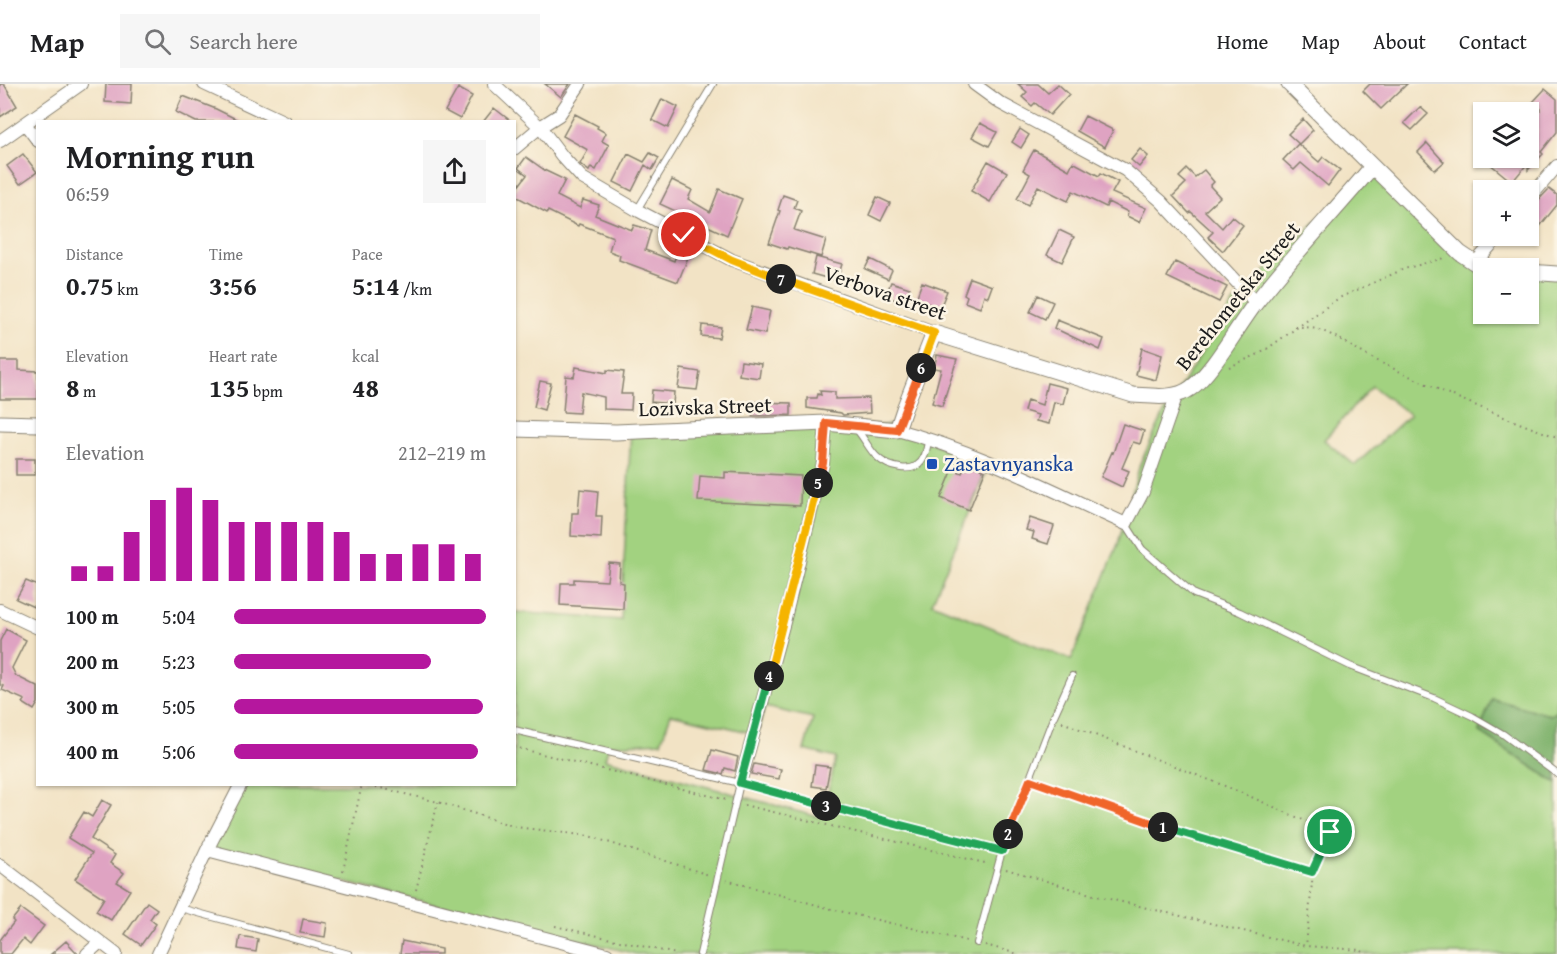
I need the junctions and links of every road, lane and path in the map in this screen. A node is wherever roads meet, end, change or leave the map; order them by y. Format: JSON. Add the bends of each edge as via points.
{"nodes":[{"id":1,"x":81,"y":84,"type":"edge"},
{"id":2,"x":204,"y":84,"type":"edge"},
{"id":3,"x":494,"y":84,"type":"edge"},
{"id":4,"x":580,"y":84,"type":"edge"},
{"id":5,"x":713,"y":84,"type":"edge"},
{"id":6,"x":974,"y":84,"type":"edge"},
{"id":7,"x":1289,"y":84,"type":"edge"},
{"id":8,"x":281,"y":120,"type":"edge"},
{"id":9,"x":26,"y":125,"type":"junction"},
{"id":10,"x":540,"y":127,"type":"junction"},
{"id":11,"x":36,"y":138,"type":"edge"},
{"id":12,"x":0,"y":141,"type":"edge"},
{"id":13,"x":516,"y":147,"type":"edge"},
{"id":14,"x":1557,"y":166,"type":"edge"},
{"id":15,"x":1371,"y":168,"type":"junction"},
{"id":16,"x":1539,"y":187,"type":"edge"},
{"id":17,"x":637,"y":210,"type":"junction"},
{"id":18,"x":1460,"y":254,"type":"junction"},
{"id":19,"x":1473,"y":261,"type":"edge"},
{"id":20,"x":1539,"y":273,"type":"edge"},
{"id":21,"x":1557,"y":274,"type":"edge"},
{"id":22,"x":1256,"y":303,"type":"junction"},
{"id":23,"x":1295,"y":327,"type":"junction"},
{"id":24,"x":934,"y":333,"type":"junction"},
{"id":25,"x":1206,"y":372,"type":"junction"},
{"id":26,"x":1177,"y":394,"type":"junction"},
{"id":27,"x":0,"y":423,"type":"edge"},
{"id":28,"x":826,"y":423,"type":"junction"},
{"id":29,"x":36,"y":424,"type":"edge"},
{"id":30,"x":853,"y":424,"type":"junction"},
{"id":31,"x":516,"y":429,"type":"edge"},
{"id":32,"x":897,"y":430,"type":"junction"},
{"id":33,"x":1557,"y":437,"type":"edge"},
{"id":34,"x":928,"y":438,"type":"junction"},
{"id":35,"x":1126,"y":524,"type":"junction"},
{"id":36,"x":0,"y":610,"type":"edge"},
{"id":37,"x":36,"y":627,"type":"edge"},
{"id":38,"x":1072,"y":676,"type":"dead end"},
{"id":39,"x":1053,"y":718,"type":"junction"},
{"id":40,"x":516,"y":730,"type":"edge"},
{"id":41,"x":516,"y":747,"type":"edge"},
{"id":42,"x":1557,"y":774,"type":"edge"},
{"id":43,"x":1030,"y":780,"type":"junction"},
{"id":44,"x":740,"y":783,"type":"junction"},
{"id":45,"x":240,"y":786,"type":"edge"},
{"id":46,"x":363,"y":786,"type":"edge"},
{"id":47,"x":371,"y":786,"type":"edge"},
{"id":48,"x":438,"y":802,"type":"junction"},
{"id":49,"x":735,"y":802,"type":"junction"},
{"id":50,"x":207,"y":850,"type":"junction"},
{"id":51,"x":1002,"y":851,"type":"junction"},
{"id":52,"x":0,"y":865,"type":"edge"},
{"id":53,"x":998,"y":866,"type":"junction"},
{"id":54,"x":1312,"y":872,"type":"junction"},
{"id":55,"x":342,"y":874,"type":"dead end"},
{"id":56,"x":718,"y":878,"type":"junction"},
{"id":57,"x":416,"y":890,"type":"dead end"},
{"id":58,"x":179,"y":908,"type":"junction"},
{"id":59,"x":99,"y":943,"type":"junction"},
{"id":60,"x":977,"y":943,"type":"junction"},
{"id":61,"x":1306,"y":946,"type":"junction"},
{"id":62,"x":87,"y":954,"type":"edge"},
{"id":63,"x":116,"y":954,"type":"edge"},
{"id":64,"x":158,"y":954,"type":"edge"},
{"id":65,"x":349,"y":954,"type":"edge"},
{"id":66,"x":607,"y":954,"type":"edge"},
{"id":67,"x":700,"y":954,"type":"edge"},
{"id":68,"x":1018,"y":954,"type":"edge"},
{"id":69,"x":1367,"y":954,"type":"edge"}],
"edges":[{"from":1,"to":9,"type":"street"},
{"from":2,"to":8,"type":"street"},
{"from":3,"to":10,"type":"street","name":"Verbova street"},
{"from":4,"to":10,"type":"street","via":[[559,115]]},
{"from":5,"to":17,"type":"lane"},
{"from":6,"to":22,"type":"street","via":[[1000,103],[1125,170],[1161,201]]},
{"from":7,"to":15,"type":"street"},
{"from":9,"to":11,"type":"street"},
{"from":9,"to":12,"type":"street"},
{"from":10,"to":13,"type":"street"},
{"from":10,"to":17,"type":"street","name":"Verbova street","via":[[582,178]]},
{"from":14,"to":16,"type":"street"},
{"from":15,"to":18,"type":"street"},
{"from":15,"to":22,"type":"street","name":"Berehometska Street"},
{"from":17,"to":24,"type":"street","name":"Verbova street","via":[[732,260]]},
{"from":18,"to":19,"type":"street"},
{"from":18,"to":23,"type":"path","via":[[1404,269],[1339,298]]},
{"from":20,"to":21,"type":"street"},
{"from":22,"to":25,"type":"street","name":"Berehometska Street"},
{"from":23,"to":25,"type":"path","via":[[1238,365]]},
{"from":23,"to":33,"type":"path","via":[[1320,330],[1436,388]]},
{"from":24,"to":26,"type":"street","name":"Verbova street","via":[[1133,394]]},
{"from":24,"to":32,"type":"street"},
{"from":25,"to":26,"type":"street","name":"Berehometska Street","via":[[1191,388]]},
{"from":26,"to":35,"type":"street","name":"Berehometska Street","via":[[1143,492]]},
{"from":27,"to":29,"type":"street"},
{"from":28,"to":30,"type":"street","name":"Lozivska Street"},
{"from":28,"to":31,"type":"street","name":"Lozivska Street","via":[[616,432]]},
{"from":28,"to":44,"type":"street","via":[[823,463]]},
{"from":30,"to":32,"type":"street","name":"Lozivska Street"},
{"from":30,"to":34,"type":"lane","via":[[876,456],[897,467],[918,466]]},
{"from":32,"to":34,"type":"street"},
{"from":34,"to":35,"type":"street"},
{"from":35,"to":42,"type":"lane","via":[[1142,549],[1194,594],[1350,666],[1472,716]]},
{"from":36,"to":37,"type":"street"},
{"from":38,"to":39,"type":"lane"},
{"from":39,"to":43,"type":"lane"},
{"from":39,"to":54,"type":"path","via":[[1330,832]]},
{"from":40,"to":44,"type":"lane"},
{"from":41,"to":49,"type":"path"},
{"from":43,"to":51,"type":"lane"},
{"from":43,"to":54,"type":"path","via":[[1119,813]]},
{"from":44,"to":49,"type":"lane"},
{"from":44,"to":51,"type":"lane"},
{"from":45,"to":50,"type":"street"},
{"from":46,"to":55,"type":"path"},
{"from":47,"to":48,"type":"path"},
{"from":48,"to":56,"type":"path","via":[[516,827],[589,836]]},
{"from":48,"to":57,"type":"path"},
{"from":49,"to":53,"type":"path"},
{"from":49,"to":56,"type":"lane"},
{"from":50,"to":58,"type":"street"},
{"from":50,"to":66,"type":"street"},
{"from":51,"to":53,"type":"lane"},
{"from":52,"to":59,"type":"street"},
{"from":53,"to":60,"type":"lane"},
{"from":53,"to":61,"type":"path","via":[[1097,896]]},
{"from":54,"to":61,"type":"path"},
{"from":56,"to":60,"type":"path"},
{"from":56,"to":67,"type":"lane"},
{"from":58,"to":64,"type":"street"},
{"from":58,"to":65,"type":"lane"},
{"from":59,"to":62,"type":"street"},
{"from":59,"to":63,"type":"street"},
{"from":60,"to":68,"type":"path"},
{"from":61,"to":69,"type":"path","via":[[1360,950]]}]}
